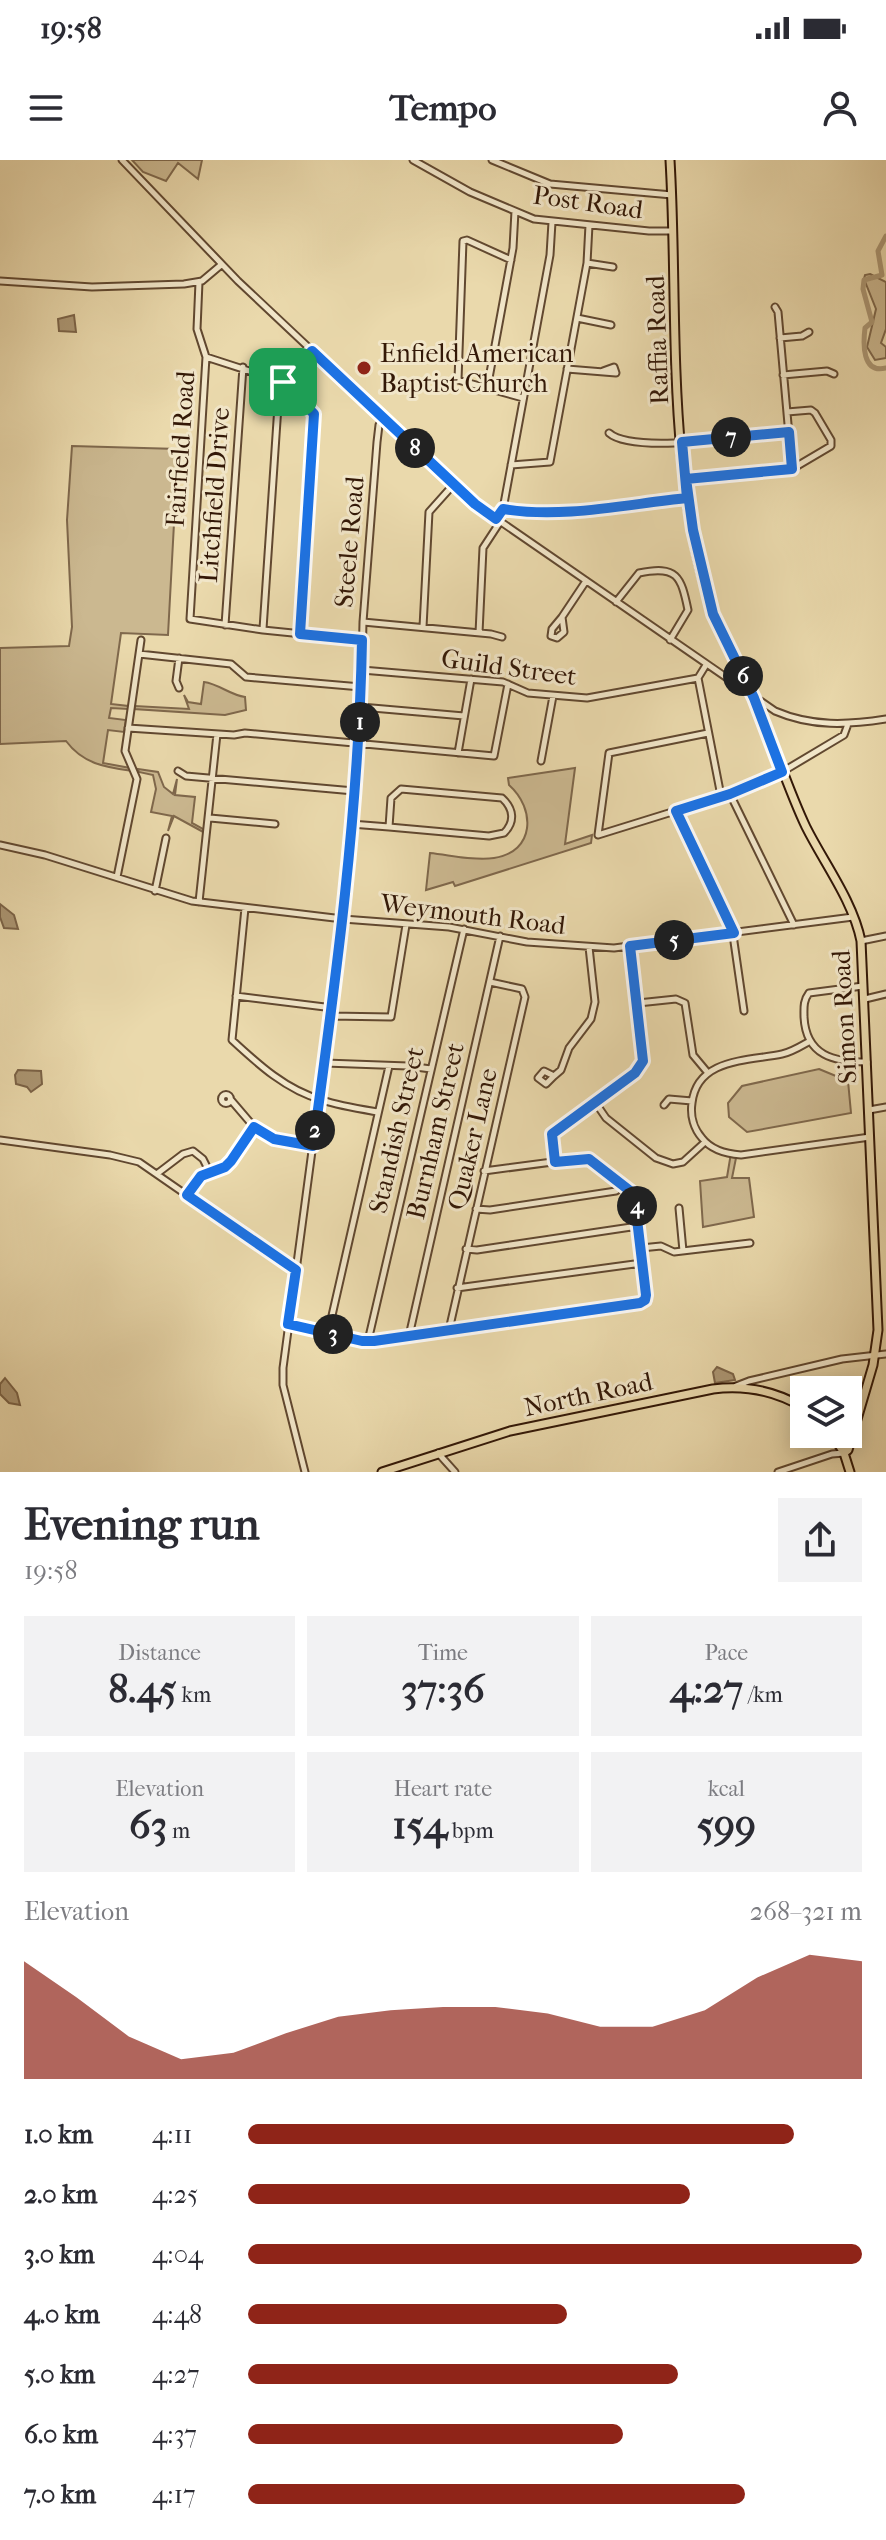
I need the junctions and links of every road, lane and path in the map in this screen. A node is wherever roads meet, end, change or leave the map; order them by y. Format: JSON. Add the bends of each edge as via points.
{"nodes":[{"id":1,"x":122,"y":160,"type":"edge"},
{"id":2,"x":413,"y":160,"type":"edge"},
{"id":3,"x":492,"y":160,"type":"edge"},
{"id":4,"x":661,"y":160,"type":"edge"},
{"id":5,"x":670,"y":161,"type":"edge"},
{"id":6,"x":672,"y":195,"type":"junction"},
{"id":7,"x":515,"y":211,"type":"junction"},
{"id":8,"x":552,"y":222,"type":"junction"},
{"id":9,"x":589,"y":225,"type":"junction"},
{"id":10,"x":674,"y":230,"type":"junction"},
{"id":11,"x":511,"y":260,"type":"junction"},
{"id":12,"x":587,"y":263,"type":"junction"},
{"id":13,"x":221,"y":265,"type":"junction"},
{"id":14,"x":613,"y":267,"type":"dead end"},
{"id":15,"x":0,"y":281,"type":"edge"},
{"id":16,"x":199,"y":282,"type":"junction"},
{"id":17,"x":775,"y":307,"type":"dead end"},
{"id":18,"x":577,"y":318,"type":"junction"},
{"id":19,"x":611,"y":325,"type":"dead end"},
{"id":20,"x":809,"y":332,"type":"dead end"},
{"id":21,"x":780,"y":338,"type":"junction"},
{"id":22,"x":312,"y":351,"type":"junction"},
{"id":23,"x":206,"y":357,"type":"junction"},
{"id":24,"x":243,"y":367,"type":"junction"},
{"id":25,"x":567,"y":369,"type":"junction"},
{"id":26,"x":603,"y":371,"type":"dead end"},
{"id":27,"x":834,"y":374,"type":"dead end"},
{"id":28,"x":783,"y":375,"type":"junction"},
{"id":29,"x":283,"y":382,"type":"junction"},
{"id":30,"x":487,"y":389,"type":"junction"},
{"id":31,"x":523,"y":398,"type":"junction"},
{"id":32,"x":787,"y":412,"type":"junction"},
{"id":33,"x":383,"y":418,"type":"junction"},
{"id":34,"x":789,"y":432,"type":"junction"},
{"id":35,"x":609,"y":433,"type":"dead end"},
{"id":36,"x":682,"y":442,"type":"junction"},
{"id":37,"x":511,"y":465,"type":"junction"},
{"id":38,"x":792,"y":469,"type":"junction"},
{"id":39,"x":686,"y":479,"type":"junction"},
{"id":40,"x":454,"y":484,"type":"junction"},
{"id":41,"x":687,"y":498,"type":"junction"},
{"id":42,"x":503,"y":509,"type":"junction"},
{"id":43,"x":498,"y":520,"type":"junction"},
{"id":44,"x":586,"y":581,"type":"junction"},
{"id":45,"x":616,"y":602,"type":"junction"},
{"id":46,"x":562,"y":617,"type":"dead end"},
{"id":47,"x":363,"y":622,"type":"junction"},
{"id":48,"x":225,"y":625,"type":"junction"},
{"id":49,"x":423,"y":627,"type":"junction"},
{"id":50,"x":263,"y":630,"type":"junction"},
{"id":51,"x":479,"y":633,"type":"junction"},
{"id":52,"x":300,"y":634,"type":"junction"},
{"id":53,"x":502,"y":637,"type":"dead end"},
{"id":54,"x":141,"y":640,"type":"dead end"},
{"id":55,"x":362,"y":640,"type":"junction"},
{"id":56,"x":670,"y":640,"type":"junction"},
{"id":57,"x":139,"y":654,"type":"junction"},
{"id":58,"x":179,"y":658,"type":"junction"},
{"id":59,"x":706,"y":665,"type":"junction"},
{"id":60,"x":362,"y":670,"type":"junction"},
{"id":61,"x":698,"y":678,"type":"junction"},
{"id":62,"x":471,"y":679,"type":"junction"},
{"id":63,"x":508,"y":684,"type":"junction"},
{"id":64,"x":361,"y":687,"type":"junction"},
{"id":65,"x":179,"y":688,"type":"dead end"},
{"id":66,"x":553,"y":696,"type":"junction"},
{"id":67,"x":754,"y":698,"type":"junction"},
{"id":68,"x":361,"y":707,"type":"junction"},
{"id":69,"x":464,"y":716,"type":"junction"},
{"id":70,"x":886,"y":719,"type":"edge"},
{"id":71,"x":848,"y":724,"type":"junction"},
{"id":72,"x":128,"y":728,"type":"junction"},
{"id":73,"x":708,"y":733,"type":"junction"},
{"id":74,"x":217,"y":734,"type":"junction"},
{"id":75,"x":358,"y":744,"type":"junction"},
{"id":76,"x":458,"y":753,"type":"junction"},
{"id":77,"x":541,"y":761,"type":"dead end"},
{"id":78,"x":178,"y":771,"type":"dead end"},
{"id":79,"x":782,"y":772,"type":"junction"},
{"id":80,"x":213,"y":778,"type":"junction"},
{"id":81,"x":354,"y":791,"type":"junction"},
{"id":82,"x":730,"y":794,"type":"junction"},
{"id":83,"x":721,"y":796,"type":"junction"},
{"id":84,"x":676,"y":811,"type":"junction"},
{"id":85,"x":210,"y":818,"type":"junction"},
{"id":86,"x":275,"y":824,"type":"dead end"},
{"id":87,"x":351,"y":824,"type":"junction"},
{"id":88,"x":389,"y":827,"type":"junction"},
{"id":89,"x":166,"y":838,"type":"dead end"},
{"id":90,"x":0,"y":845,"type":"edge"},
{"id":91,"x":117,"y":877,"type":"junction"},
{"id":92,"x":155,"y":891,"type":"junction"},
{"id":93,"x":199,"y":902,"type":"junction"},
{"id":94,"x":245,"y":908,"type":"junction"},
{"id":95,"x":853,"y":917,"type":"junction"},
{"id":96,"x":343,"y":919,"type":"junction"},
{"id":97,"x":406,"y":925,"type":"junction"},
{"id":98,"x":794,"y":925,"type":"junction"},
{"id":99,"x":464,"y":929,"type":"junction"},
{"id":100,"x":734,"y":933,"type":"junction"},
{"id":101,"x":500,"y":936,"type":"junction"},
{"id":102,"x":886,"y":936,"type":"edge"},
{"id":103,"x":861,"y":941,"type":"junction"},
{"id":104,"x":630,"y":946,"type":"junction"},
{"id":105,"x":589,"y":947,"type":"junction"},
{"id":106,"x":490,"y":982,"type":"junction"},
{"id":107,"x":864,"y":986,"type":"junction"},
{"id":108,"x":886,"y":994,"type":"edge"},
{"id":109,"x":236,"y":996,"type":"junction"},
{"id":110,"x":865,"y":999,"type":"junction"},
{"id":111,"x":638,"y":1003,"type":"junction"},
{"id":112,"x":333,"y":1008,"type":"junction"},
{"id":113,"x":744,"y":1011,"type":"dead end"},
{"id":114,"x":331,"y":1016,"type":"junction"},
{"id":115,"x":810,"y":1041,"type":"junction"},
{"id":116,"x":867,"y":1062,"type":"junction"},
{"id":117,"x":325,"y":1063,"type":"junction"},
{"id":118,"x":389,"y":1066,"type":"junction"},
{"id":119,"x":431,"y":1069,"type":"junction"},
{"id":120,"x":708,"y":1073,"type":"junction"},
{"id":121,"x":554,"y":1076,"type":"dead end"},
{"id":122,"x":231,"y":1100,"type":"dead end"},
{"id":123,"x":320,"y":1100,"type":"junction"},
{"id":124,"x":692,"y":1101,"type":"junction"},
{"id":125,"x":595,"y":1102,"type":"junction"},
{"id":126,"x":664,"y":1105,"type":"dead end"},
{"id":127,"x":886,"y":1107,"type":"edge"},
{"id":128,"x":869,"y":1110,"type":"junction"},
{"id":129,"x":378,"y":1112,"type":"junction"},
{"id":130,"x":254,"y":1127,"type":"junction"},
{"id":131,"x":870,"y":1137,"type":"junction"},
{"id":132,"x":0,"y":1140,"type":"edge"},
{"id":133,"x":705,"y":1142,"type":"junction"},
{"id":134,"x":313,"y":1146,"type":"junction"},
{"id":135,"x":555,"y":1162,"type":"junction"},
{"id":136,"x":209,"y":1171,"type":"junction"},
{"id":137,"x":484,"y":1171,"type":"junction"},
{"id":138,"x":158,"y":1173,"type":"junction"},
{"id":139,"x":623,"y":1186,"type":"junction"},
{"id":140,"x":187,"y":1195,"type":"junction"},
{"id":141,"x":679,"y":1208,"type":"dead end"},
{"id":142,"x":476,"y":1209,"type":"junction"},
{"id":143,"x":638,"y":1226,"type":"junction"},
{"id":144,"x":750,"y":1243,"type":"dead end"},
{"id":145,"x":641,"y":1248,"type":"junction"},
{"id":146,"x":466,"y":1249,"type":"junction"},
{"id":147,"x":683,"y":1251,"type":"junction"},
{"id":148,"x":643,"y":1263,"type":"junction"},
{"id":149,"x":296,"y":1270,"type":"junction"},
{"id":150,"x":457,"y":1288,"type":"junction"},
{"id":151,"x":288,"y":1324,"type":"junction"},
{"id":152,"x":449,"y":1330,"type":"junction"},
{"id":153,"x":328,"y":1333,"type":"junction"},
{"id":154,"x":409,"y":1336,"type":"junction"},
{"id":155,"x":368,"y":1341,"type":"junction"},
{"id":156,"x":886,"y":1354,"type":"edge"},
{"id":157,"x":875,"y":1355,"type":"junction"},
{"id":158,"x":735,"y":1387,"type":"junction"},
{"id":159,"x":790,"y":1402,"type":"edge"},
{"id":160,"x":841,"y":1448,"type":"edge"},
{"id":161,"x":438,"y":1453,"type":"junction"},
{"id":162,"x":844,"y":1453,"type":"junction"},
{"id":163,"x":305,"y":1472,"type":"edge"},
{"id":164,"x":382,"y":1472,"type":"edge"},
{"id":165,"x":455,"y":1472,"type":"edge"},
{"id":166,"x":778,"y":1472,"type":"edge"},
{"id":167,"x":850,"y":1472,"type":"edge"}],
"edges":[{"from":1,"to":13,"type":"street"},
{"from":2,"to":7,"type":"street","name":"Post Road"},
{"from":3,"to":6,"type":"street","via":[[550,184]]},
{"from":4,"to":5,"type":"street"},
{"from":5,"to":6,"type":"main road","name":"Raffia Road"},
{"from":6,"to":10,"type":"main road","name":"Raffia Road"},
{"from":7,"to":8,"type":"street","name":"Post Road"},
{"from":7,"to":11,"type":"street"},
{"from":8,"to":9,"type":"street","name":"Post Road"},
{"from":8,"to":31,"type":"street"},
{"from":9,"to":10,"type":"street","name":"Post Road"},
{"from":9,"to":12,"type":"street"},
{"from":10,"to":36,"type":"main road","name":"Raffia Road","via":[[674,348]]},
{"from":11,"to":30,"type":"street"},
{"from":11,"to":30,"type":"street","via":[[463,241],[458,380]]},
{"from":12,"to":14,"type":"street"},
{"from":12,"to":18,"type":"street"},
{"from":13,"to":16,"type":"street"},
{"from":13,"to":22,"type":"street"},
{"from":15,"to":16,"type":"street","via":[[92,287]]},
{"from":16,"to":23,"type":"street","name":"Fairfield Road","via":[[197,329]]},
{"from":17,"to":21,"type":"street"},
{"from":18,"to":19,"type":"street"},
{"from":18,"to":25,"type":"street"},
{"from":20,"to":21,"type":"street"},
{"from":21,"to":28,"type":"street"},
{"from":22,"to":29,"type":"street"},
{"from":22,"to":33,"type":"street"},
{"from":23,"to":24,"type":"street"},
{"from":23,"to":48,"type":"street","name":"Fairfield Road","via":[[190,619]]},
{"from":24,"to":29,"type":"street"},
{"from":24,"to":48,"type":"street","name":"Litchfield Drive"},
{"from":25,"to":26,"type":"street"},
{"from":25,"to":37,"type":"street","via":[[550,462]]},
{"from":27,"to":28,"type":"street"},
{"from":28,"to":32,"type":"street"},
{"from":29,"to":50,"type":"street"},
{"from":29,"to":52,"type":"street","via":[[314,414]]},
{"from":30,"to":31,"type":"street"},
{"from":31,"to":37,"type":"street"},
{"from":32,"to":34,"type":"street"},
{"from":32,"to":38,"type":"street","via":[[811,410],[832,443]]},
{"from":33,"to":40,"type":"street"},
{"from":33,"to":47,"type":"street","name":"Steele Road"},
{"from":34,"to":36,"type":"street"},
{"from":34,"to":38,"type":"street"},
{"from":35,"to":36,"type":"street","via":[[634,442]]},
{"from":36,"to":39,"type":"main road","name":"Raffia Road"},
{"from":37,"to":42,"type":"street"},
{"from":38,"to":39,"type":"street"},
{"from":39,"to":41,"type":"main road","name":"Raffia Road"},
{"from":40,"to":43,"type":"street"},
{"from":40,"to":49,"type":"street","via":[[429,516]]},
{"from":41,"to":42,"type":"street","via":[[570,511]]},
{"from":41,"to":67,"type":"main road","name":"Raffia Road","via":[[717,626]]},
{"from":42,"to":43,"type":"street"},
{"from":43,"to":44,"type":"street"},
{"from":43,"to":51,"type":"street","via":[[483,548]]},
{"from":44,"to":45,"type":"street"},
{"from":44,"to":46,"type":"street"},
{"from":45,"to":56,"type":"street"},
{"from":45,"to":56,"type":"street","via":[[639,573],[672,572],[681,581],[688,610]]},
{"from":47,"to":49,"type":"street"},
{"from":47,"to":55,"type":"street","name":"Steele Road"},
{"from":48,"to":50,"type":"street"},
{"from":49,"to":51,"type":"street"},
{"from":50,"to":52,"type":"street"},
{"from":51,"to":53,"type":"street"},
{"from":52,"to":55,"type":"street"},
{"from":54,"to":57,"type":"street"},
{"from":55,"to":60,"type":"street","name":"Steele Road"},
{"from":56,"to":59,"type":"street"},
{"from":57,"to":58,"type":"street"},
{"from":57,"to":72,"type":"street"},
{"from":58,"to":64,"type":"street","via":[[231,664],[246,677]]},
{"from":58,"to":65,"type":"street"},
{"from":59,"to":61,"type":"street"},
{"from":59,"to":67,"type":"street"},
{"from":60,"to":62,"type":"street","name":"Guild Street"},
{"from":60,"to":64,"type":"street","name":"Steele Road"},
{"from":61,"to":66,"type":"street","name":"Guild Street","via":[[595,697]]},
{"from":61,"to":73,"type":"street"},
{"from":62,"to":63,"type":"street","name":"Guild Street"},
{"from":62,"to":69,"type":"street"},
{"from":63,"to":66,"type":"street","name":"Guild Street"},
{"from":63,"to":76,"type":"street","via":[[494,756]]},
{"from":64,"to":68,"type":"street","name":"Steele Road"},
{"from":66,"to":77,"type":"street"},
{"from":67,"to":71,"type":"street","via":[[793,718]]},
{"from":67,"to":79,"type":"main road","name":"Simon Road"},
{"from":68,"to":69,"type":"street"},
{"from":68,"to":75,"type":"street","name":"Steele Road"},
{"from":69,"to":76,"type":"street"},
{"from":70,"to":71,"type":"street"},
{"from":71,"to":79,"type":"street","via":[[844,735]]},
{"from":72,"to":74,"type":"street"},
{"from":72,"to":91,"type":"street","via":[[125,756],[137,779]]},
{"from":73,"to":83,"type":"street"},
{"from":73,"to":84,"type":"street","via":[[609,753],[598,835]]},
{"from":74,"to":75,"type":"street"},
{"from":74,"to":80,"type":"street"},
{"from":75,"to":76,"type":"street"},
{"from":75,"to":81,"type":"street","name":"Steele Road"},
{"from":78,"to":80,"type":"street"},
{"from":79,"to":82,"type":"street"},
{"from":79,"to":95,"type":"main road","name":"Simon Road"},
{"from":80,"to":81,"type":"street"},
{"from":80,"to":85,"type":"street"},
{"from":81,"to":87,"type":"street","name":"Steele Road"},
{"from":82,"to":83,"type":"street"},
{"from":82,"to":98,"type":"street"},
{"from":83,"to":84,"type":"street"},
{"from":84,"to":100,"type":"street"},
{"from":85,"to":86,"type":"street"},
{"from":85,"to":93,"type":"street"},
{"from":87,"to":88,"type":"street"},
{"from":87,"to":96,"type":"street","name":"Steele Road"},
{"from":88,"to":88,"type":"street","via":[[495,836],[509,827],[512,813],[508,803],[494,796],[401,789],[391,798]]},
{"from":89,"to":92,"type":"street"},
{"from":90,"to":91,"type":"street","name":"Weymouth Road"},
{"from":91,"to":92,"type":"street","name":"Weymouth Road"},
{"from":92,"to":93,"type":"street","name":"Weymouth Road"},
{"from":93,"to":94,"type":"street","name":"Weymouth Road"},
{"from":94,"to":96,"type":"street","name":"Weymouth Road"},
{"from":94,"to":109,"type":"street"},
{"from":95,"to":98,"type":"street","name":"Weymouth Road"},
{"from":95,"to":103,"type":"main road","name":"Simon Road"},
{"from":96,"to":97,"type":"street","name":"Weymouth Road"},
{"from":96,"to":112,"type":"street","name":"Steele Road"},
{"from":97,"to":99,"type":"street","name":"Weymouth Road"},
{"from":97,"to":114,"type":"street","via":[[391,1017]]},
{"from":98,"to":100,"type":"street","name":"Weymouth Road"},
{"from":99,"to":101,"type":"street","name":"Weymouth Road"},
{"from":99,"to":119,"type":"street","name":"Standish Street"},
{"from":100,"to":104,"type":"street","name":"Weymouth Road"},
{"from":100,"to":113,"type":"street"},
{"from":101,"to":105,"type":"street","name":"Weymouth Road"},
{"from":101,"to":106,"type":"street","name":"Burnham Street"},
{"from":102,"to":103,"type":"street"},
{"from":103,"to":107,"type":"main road","name":"Simon Road"},
{"from":104,"to":105,"type":"street","name":"Weymouth Road"},
{"from":104,"to":111,"type":"street"},
{"from":105,"to":121,"type":"street","via":[[594,1008]]},
{"from":106,"to":137,"type":"street","name":"Quaker Lane","via":[[522,989],[525,997]]},
{"from":106,"to":154,"type":"street","name":"Burnham Street"},
{"from":107,"to":110,"type":"main road","name":"Simon Road"},
{"from":107,"to":115,"type":"street","via":[[806,995]]},
{"from":108,"to":110,"type":"street"},
{"from":109,"to":112,"type":"street"},
{"from":109,"to":123,"type":"street","via":[[232,1040],[272,1074]]},
{"from":110,"to":116,"type":"main road","name":"Simon Road"},
{"from":111,"to":120,"type":"street","via":[[685,1003],[693,1055]]},
{"from":111,"to":125,"type":"street","via":[[641,1066]]},
{"from":112,"to":114,"type":"street","name":"Steele Road"},
{"from":114,"to":117,"type":"street","name":"Steele Road"},
{"from":115,"to":116,"type":"street","via":[[836,1060]]},
{"from":115,"to":120,"type":"street","via":[[790,1052],[724,1064]]},
{"from":116,"to":128,"type":"main road","name":"Simon Road"},
{"from":117,"to":118,"type":"street"},
{"from":117,"to":123,"type":"street","name":"Steele Road"},
{"from":118,"to":119,"type":"street"},
{"from":118,"to":129,"type":"street"},
{"from":119,"to":155,"type":"street","name":"Standish Street"},
{"from":120,"to":124,"type":"street"},
{"from":122,"to":130,"type":"street"},
{"from":123,"to":129,"type":"street"},
{"from":123,"to":134,"type":"street","name":"Steele Road"},
{"from":124,"to":126,"type":"street","via":[[669,1099]]},
{"from":124,"to":133,"type":"street","via":[[693,1120]]},
{"from":125,"to":133,"type":"street","via":[[606,1118],[663,1162],[683,1162]]},
{"from":125,"to":135,"type":"street","via":[[552,1134]]},
{"from":127,"to":128,"type":"street"},
{"from":128,"to":131,"type":"main road","name":"Simon Road"},
{"from":129,"to":153,"type":"street"},
{"from":130,"to":134,"type":"street","via":[[274,1139]]},
{"from":130,"to":136,"type":"street","via":[[228,1164]]},
{"from":131,"to":133,"type":"street","via":[[741,1155]]},
{"from":131,"to":157,"type":"main road","name":"Simon Road","via":[[878,1309]]},
{"from":132,"to":138,"type":"street","via":[[127,1158]]},
{"from":134,"to":149,"type":"street","name":"Steele Road"},
{"from":135,"to":137,"type":"street"},
{"from":135,"to":139,"type":"street","via":[[589,1159]]},
{"from":136,"to":138,"type":"street","via":[[193,1151]]},
{"from":136,"to":140,"type":"street"},
{"from":137,"to":142,"type":"street","name":"Quaker Lane"},
{"from":138,"to":140,"type":"street"},
{"from":139,"to":142,"type":"street"},
{"from":139,"to":143,"type":"street","via":[[636,1199]]},
{"from":140,"to":149,"type":"street"},
{"from":141,"to":147,"type":"street"},
{"from":142,"to":146,"type":"street","name":"Quaker Lane"},
{"from":143,"to":145,"type":"street"},
{"from":143,"to":146,"type":"street"},
{"from":144,"to":147,"type":"street"},
{"from":145,"to":147,"type":"street"},
{"from":145,"to":148,"type":"street"},
{"from":146,"to":150,"type":"street","name":"Quaker Lane"},
{"from":148,"to":150,"type":"street"},
{"from":148,"to":152,"type":"street","via":[[645,1300]]},
{"from":149,"to":151,"type":"street","name":"Steele Road"},
{"from":150,"to":152,"type":"street","name":"Quaker Lane"},
{"from":151,"to":153,"type":"street"},
{"from":151,"to":163,"type":"street","name":"Steele Road","via":[[283,1385]]},
{"from":152,"to":154,"type":"street"},
{"from":153,"to":155,"type":"street"},
{"from":154,"to":155,"type":"street"},
{"from":156,"to":157,"type":"street"},
{"from":157,"to":158,"type":"street","via":[[791,1370]]},
{"from":157,"to":162,"type":"main road","name":"Simon Road"},
{"from":158,"to":159,"type":"main road","name":"North Road"},
{"from":158,"to":161,"type":"main road","name":"North Road","via":[[510,1431]]},
{"from":160,"to":162,"type":"main road"},
{"from":161,"to":164,"type":"main road","name":"North Road"},
{"from":161,"to":165,"type":"street"},
{"from":162,"to":166,"type":"street"},
{"from":162,"to":167,"type":"main road"}]}
